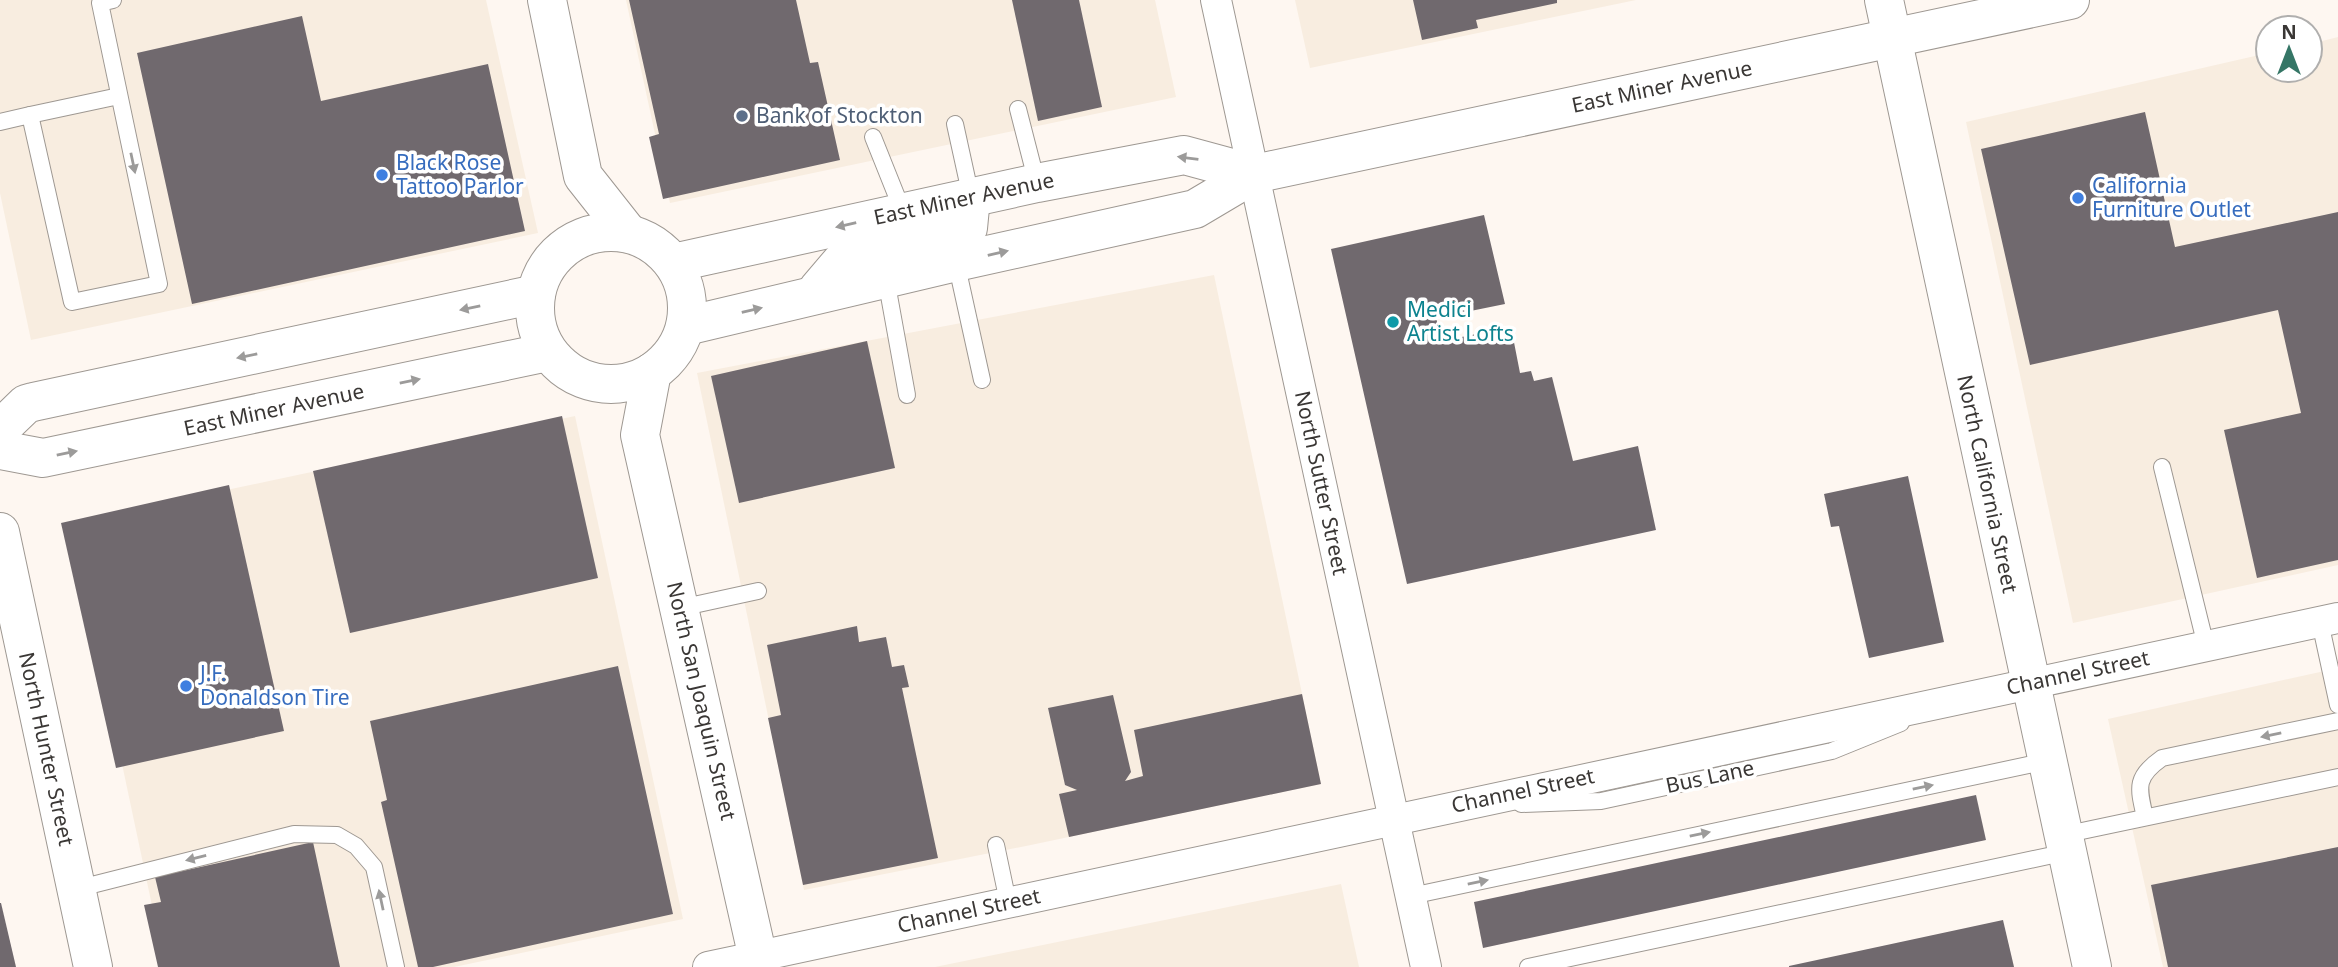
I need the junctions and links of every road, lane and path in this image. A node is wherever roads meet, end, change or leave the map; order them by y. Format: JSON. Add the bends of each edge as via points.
{"nodes":[{"id":1,"x":113,"y":0,"type":"edge"},
{"id":2,"x":547,"y":0,"type":"edge"},
{"id":3,"x":1216,"y":0,"type":"edge"},
{"id":4,"x":1884,"y":0,"type":"edge"},
{"id":5,"x":2070,"y":0,"type":"edge"},
{"id":6,"x":1892,"y":38,"type":"junction"},
{"id":7,"x":119,"y":96,"type":"junction"},
{"id":8,"x":1018,"y":109,"type":"dead end"},
{"id":9,"x":30,"y":115,"type":"junction"},
{"id":10,"x":0,"y":122,"type":"edge"},
{"id":11,"x":955,"y":124,"type":"dead end"},
{"id":12,"x":873,"y":137,"type":"dead end"},
{"id":13,"x":1254,"y":174,"type":"junction"},
{"id":14,"x":583,"y":176,"type":"junction"},
{"id":15,"x":1037,"y":183,"type":"junction"},
{"id":16,"x":971,"y":197,"type":"junction"},
{"id":17,"x":903,"y":212,"type":"junction"},
{"id":18,"x":628,"y":233,"type":"junction"},
{"id":19,"x":567,"y":247,"type":"junction"},
{"id":20,"x":956,"y":262,"type":"junction"},
{"id":21,"x":673,"y":263,"type":"junction"},
{"id":22,"x":889,"y":264,"type":"junction"},
{"id":23,"x":536,"y":294,"type":"junction"},
{"id":24,"x":686,"y":326,"type":"junction"},
{"id":25,"x":548,"y":352,"type":"junction"},
{"id":26,"x":652,"y":372,"type":"junction"},
{"id":27,"x":982,"y":380,"type":"dead end"},
{"id":28,"x":597,"y":383,"type":"junction"},
{"id":29,"x":907,"y":396,"type":"dead end"},
{"id":30,"x":0,"y":429,"type":"edge"},
{"id":31,"x":640,"y":435,"type":"junction"},
{"id":32,"x":0,"y":450,"type":"edge"},
{"id":33,"x":2162,"y":467,"type":"dead end"},
{"id":34,"x":0,"y":532,"type":"edge"},
{"id":35,"x":758,"y":591,"type":"dead end"},
{"id":36,"x":680,"y":608,"type":"junction"},
{"id":37,"x":2329,"y":620,"type":"edge"},
{"id":38,"x":2206,"y":646,"type":"junction"},
{"id":39,"x":2030,"y":684,"type":"junction"},
{"id":40,"x":2338,"y":705,"type":"edge"},
{"id":41,"x":2338,"y":721,"type":"edge"},
{"id":42,"x":2047,"y":761,"type":"junction"},
{"id":43,"x":2338,"y":777,"type":"edge"},
{"id":44,"x":2145,"y":817,"type":"junction"},
{"id":45,"x":1394,"y":819,"type":"junction"},
{"id":46,"x":2065,"y":844,"type":"junction"},
{"id":47,"x":996,"y":845,"type":"dead end"},
{"id":48,"x":76,"y":889,"type":"junction"},
{"id":49,"x":1411,"y":896,"type":"junction"},
{"id":50,"x":1008,"y":902,"type":"junction"},
{"id":51,"x":759,"y":962,"type":"edge"},
{"id":52,"x":93,"y":967,"type":"edge"},
{"id":53,"x":396,"y":967,"type":"edge"},
{"id":54,"x":708,"y":967,"type":"edge"},
{"id":55,"x":1426,"y":967,"type":"edge"},
{"id":56,"x":1528,"y":967,"type":"edge"},
{"id":57,"x":2092,"y":967,"type":"edge"}],
"edges":[{"from":1,"to":7,"type":"lane","via":[[100,3]]},
{"from":2,"to":14,"type":"main road"},
{"from":3,"to":13,"type":"street","name":"North Sutter Street"},
{"from":4,"to":6,"type":"main road","name":"North California Street"},
{"from":5,"to":6,"type":"main road","name":"East Miner Avenue"},
{"from":6,"to":13,"type":"main road","name":"East Miner Avenue"},
{"from":6,"to":39,"type":"main road","name":"North California Street"},
{"from":7,"to":9,"type":"lane"},
{"from":7,"to":9,"type":"lane","one_way":true,"via":[[159,284],[72,302]]},
{"from":8,"to":15,"type":"lane"},
{"from":9,"to":10,"type":"lane"},
{"from":11,"to":16,"type":"lane"},
{"from":12,"to":17,"type":"lane"},
{"from":13,"to":15,"type":"main road","name":"East Miner Avenue","one_way":true,"via":[[1184,155]]},
{"from":20,"to":13,"type":"main road","name":"East Miner Avenue","one_way":true,"via":[[1195,209]]},
{"from":13,"to":45,"type":"street","name":"North Sutter Street"},
{"from":14,"to":18,"type":"main road"},
{"from":14,"to":19,"type":"main road"},
{"from":15,"to":16,"type":"main road","name":"East Miner Avenue"},
{"from":16,"to":17,"type":"main road","name":"East Miner Avenue"},
{"from":16,"to":22,"type":"main road","via":[[968,228]]},
{"from":17,"to":21,"type":"main road","name":"East Miner Avenue","one_way":true},
{"from":17,"to":22,"type":"main road"},
{"from":18,"to":19,"type":"main road","via":[[602,232],[576,239]]},
{"from":18,"to":21,"type":"main road","via":[[651,242]]},
{"from":19,"to":23,"type":"main road","via":[[555,255]]},
{"from":20,"to":22,"type":"main road","name":"East Miner Avenue"},
{"from":20,"to":27,"type":"lane"},
{"from":21,"to":24,"type":"main road","via":[[688,302]]},
{"from":24,"to":22,"type":"main road","name":"East Miner Avenue","one_way":true,"via":[[813,296]]},
{"from":22,"to":29,"type":"lane"},
{"from":23,"to":25,"type":"main road","via":[[537,329]]},
{"from":23,"to":30,"type":"main road","one_way":true,"via":[[33,402]]},
{"from":24,"to":26,"type":"main road","via":[[676,349]]},
{"from":25,"to":28,"type":"main road","via":[[567,371]]},
{"from":32,"to":25,"type":"main road","name":"East Miner Avenue","one_way":true,"via":[[43,458]]},
{"from":26,"to":28,"type":"main road","via":[[615,384]]},
{"from":26,"to":31,"type":"main road","name":"North San Joaquin Street"},
{"from":28,"to":31,"type":"main road","name":"North San Joaquin Street"},
{"from":31,"to":36,"type":"main road","name":"North San Joaquin Street"},
{"from":33,"to":38,"type":"lane"},
{"from":34,"to":48,"type":"main road","name":"North Hunter Street"},
{"from":35,"to":36,"type":"lane"},
{"from":36,"to":51,"type":"main road","name":"North San Joaquin Street"},
{"from":37,"to":38,"type":"street","name":"Channel Street"},
{"from":37,"to":40,"type":"lane"},
{"from":38,"to":39,"type":"street","name":"Channel Street"},
{"from":39,"to":42,"type":"main road","name":"North California Street"},
{"from":39,"to":45,"type":"street","name":"Channel Street"},
{"from":41,"to":44,"type":"lane","one_way":true,"via":[[2162,758],[2141,779]]},
{"from":42,"to":46,"type":"main road","name":"North California Street"},
{"from":49,"to":42,"type":"lane","one_way":true},
{"from":43,"to":44,"type":"lane"},
{"from":44,"to":46,"type":"lane"},
{"from":45,"to":49,"type":"street","name":"North Sutter Street"},
{"from":45,"to":50,"type":"street","name":"Channel Street"},
{"from":46,"to":56,"type":"lane"},
{"from":46,"to":57,"type":"main road","name":"North California Street"},
{"from":47,"to":50,"type":"lane"},
{"from":48,"to":52,"type":"main road","name":"North Hunter Street"},
{"from":53,"to":48,"type":"lane","one_way":true,"via":[[374,867],[356,846],[337,835],[294,834]]},
{"from":49,"to":55,"type":"street","name":"North Sutter Street"},
{"from":50,"to":51,"type":"street","name":"Channel Street"},
{"from":51,"to":54,"type":"street","name":"Channel Street"}]}
